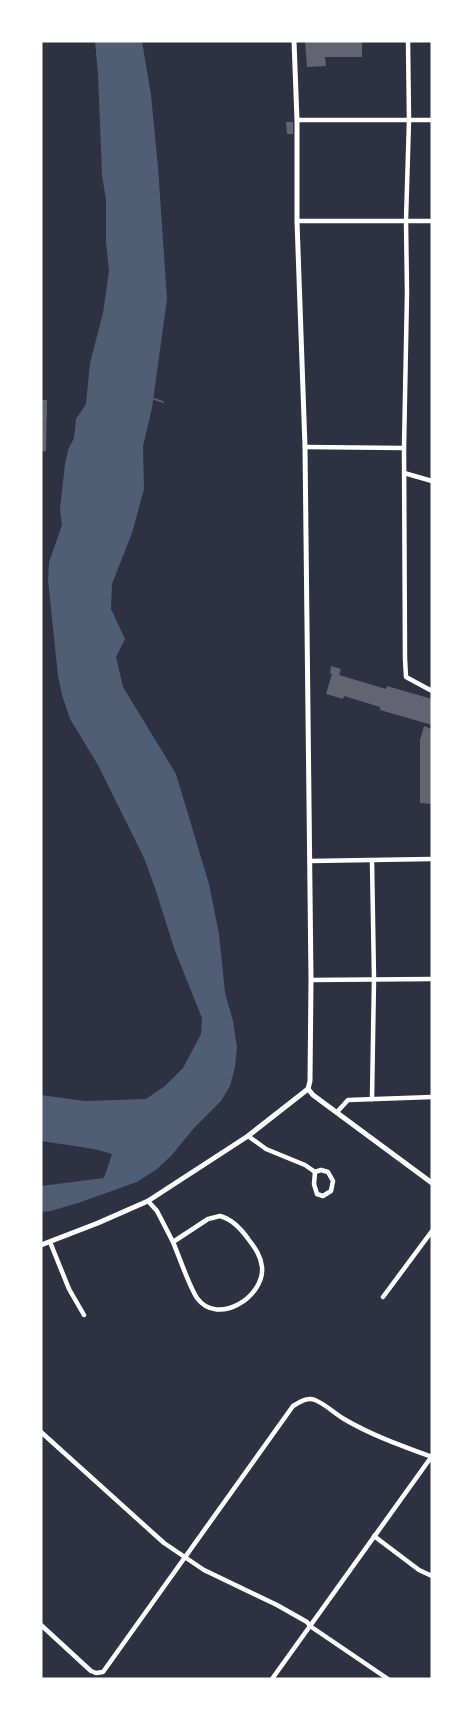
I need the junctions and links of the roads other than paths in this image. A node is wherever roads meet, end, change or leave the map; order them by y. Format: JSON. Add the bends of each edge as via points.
{"nodes":[{"id":1,"x":294,"y":41,"type":"edge"},
{"id":2,"x":408,"y":41,"type":"edge"},
{"id":3,"x":297,"y":120,"type":"junction"},
{"id":4,"x":409,"y":120,"type":"junction"},
{"id":5,"x":432,"y":120,"type":"edge"},
{"id":6,"x":406,"y":220,"type":"junction"},
{"id":7,"x":297,"y":221,"type":"junction"},
{"id":8,"x":432,"y":221,"type":"edge"},
{"id":9,"x":305,"y":447,"type":"junction"},
{"id":10,"x":404,"y":448,"type":"junction"},
{"id":11,"x":404,"y":473,"type":"junction"},
{"id":12,"x":432,"y":481,"type":"edge"},
{"id":13,"x":432,"y":691,"type":"edge"},
{"id":14,"x":432,"y":859,"type":"edge"},
{"id":15,"x":310,"y":861,"type":"junction"},
{"id":16,"x":372,"y":861,"type":"junction"},
{"id":17,"x":374,"y":979,"type":"junction"},
{"id":18,"x":432,"y":979,"type":"edge"},
{"id":19,"x":311,"y":980,"type":"junction"},
{"id":20,"x":308,"y":1089,"type":"junction"},
{"id":21,"x":432,"y":1097,"type":"edge"},
{"id":22,"x":372,"y":1099,"type":"junction"},
{"id":23,"x":337,"y":1112,"type":"junction"},
{"id":24,"x":248,"y":1136,"type":"junction"},
{"id":25,"x":314,"y":1172,"type":"junction"},
{"id":26,"x":432,"y":1183,"type":"edge"},
{"id":27,"x":148,"y":1201,"type":"junction"},
{"id":28,"x":432,"y":1231,"type":"edge"},
{"id":29,"x":50,"y":1242,"type":"junction"},
{"id":30,"x":173,"y":1242,"type":"junction"},
{"id":31,"x":41,"y":1245,"type":"edge"},
{"id":32,"x":382,"y":1297,"type":"dead end"},
{"id":33,"x":84,"y":1315,"type":"dead end"},
{"id":34,"x":41,"y":1432,"type":"edge"},
{"id":35,"x":432,"y":1457,"type":"edge"},
{"id":36,"x":374,"y":1536,"type":"junction"},
{"id":37,"x":185,"y":1557,"type":"junction"},
{"id":38,"x":432,"y":1576,"type":"edge"},
{"id":39,"x":41,"y":1625,"type":"edge"},
{"id":40,"x":310,"y":1626,"type":"junction"},
{"id":41,"x":272,"y":1679,"type":"edge"},
{"id":42,"x":388,"y":1679,"type":"edge"}],
"edges":[{"from":1,"to":3,"type":"street"},
{"from":2,"to":4,"type":"street"},
{"from":3,"to":4,"type":"street"},
{"from":3,"to":7,"type":"street"},
{"from":4,"to":5,"type":"street"},
{"from":4,"to":6,"type":"street"},
{"from":6,"to":7,"type":"street"},
{"from":6,"to":8,"type":"street"},
{"from":6,"to":10,"type":"street"},
{"from":7,"to":9,"type":"street"},
{"from":9,"to":10,"type":"street"},
{"from":9,"to":15,"type":"street"},
{"from":10,"to":11,"type":"street"},
{"from":11,"to":12,"type":"street"},
{"from":11,"to":13,"type":"street","via":[[406,678]]},
{"from":14,"to":16,"type":"street"},
{"from":15,"to":16,"type":"street"},
{"from":15,"to":19,"type":"street"},
{"from":16,"to":17,"type":"street"},
{"from":17,"to":18,"type":"street"},
{"from":17,"to":19,"type":"street"},
{"from":17,"to":22,"type":"street"},
{"from":19,"to":20,"type":"street"},
{"from":20,"to":23,"type":"street"},
{"from":20,"to":24,"type":"street"},
{"from":21,"to":22,"type":"street"},
{"from":22,"to":23,"type":"street","via":[[348,1100]]},
{"from":23,"to":26,"type":"street"},
{"from":24,"to":25,"type":"street","via":[[266,1149]]},
{"from":24,"to":27,"type":"street"},
{"from":25,"to":25,"type":"street","via":[[317,1194],[326,1195],[333,1185],[331,1175],[321,1170]]},
{"from":27,"to":29,"type":"street"},
{"from":27,"to":30,"type":"street"},
{"from":28,"to":32,"type":"street"},
{"from":29,"to":31,"type":"street"},
{"from":29,"to":33,"type":"street","via":[[69,1289]]},
{"from":30,"to":30,"type":"street","via":[[208,1219],[226,1218],[244,1234],[257,1252],[262,1268],[261,1279],[236,1306],[225,1310],[210,1308],[197,1298]]},
{"from":34,"to":37,"type":"street","via":[[164,1543]]},
{"from":35,"to":36,"type":"street"},
{"from":35,"to":37,"type":"street","via":[[380,1437],[308,1399],[293,1406]]},
{"from":36,"to":38,"type":"street"},
{"from":36,"to":40,"type":"street"},
{"from":37,"to":39,"type":"street","via":[[99,1673],[92,1671]]},
{"from":37,"to":40,"type":"street"},
{"from":40,"to":41,"type":"street"},
{"from":40,"to":42,"type":"street"}]}
